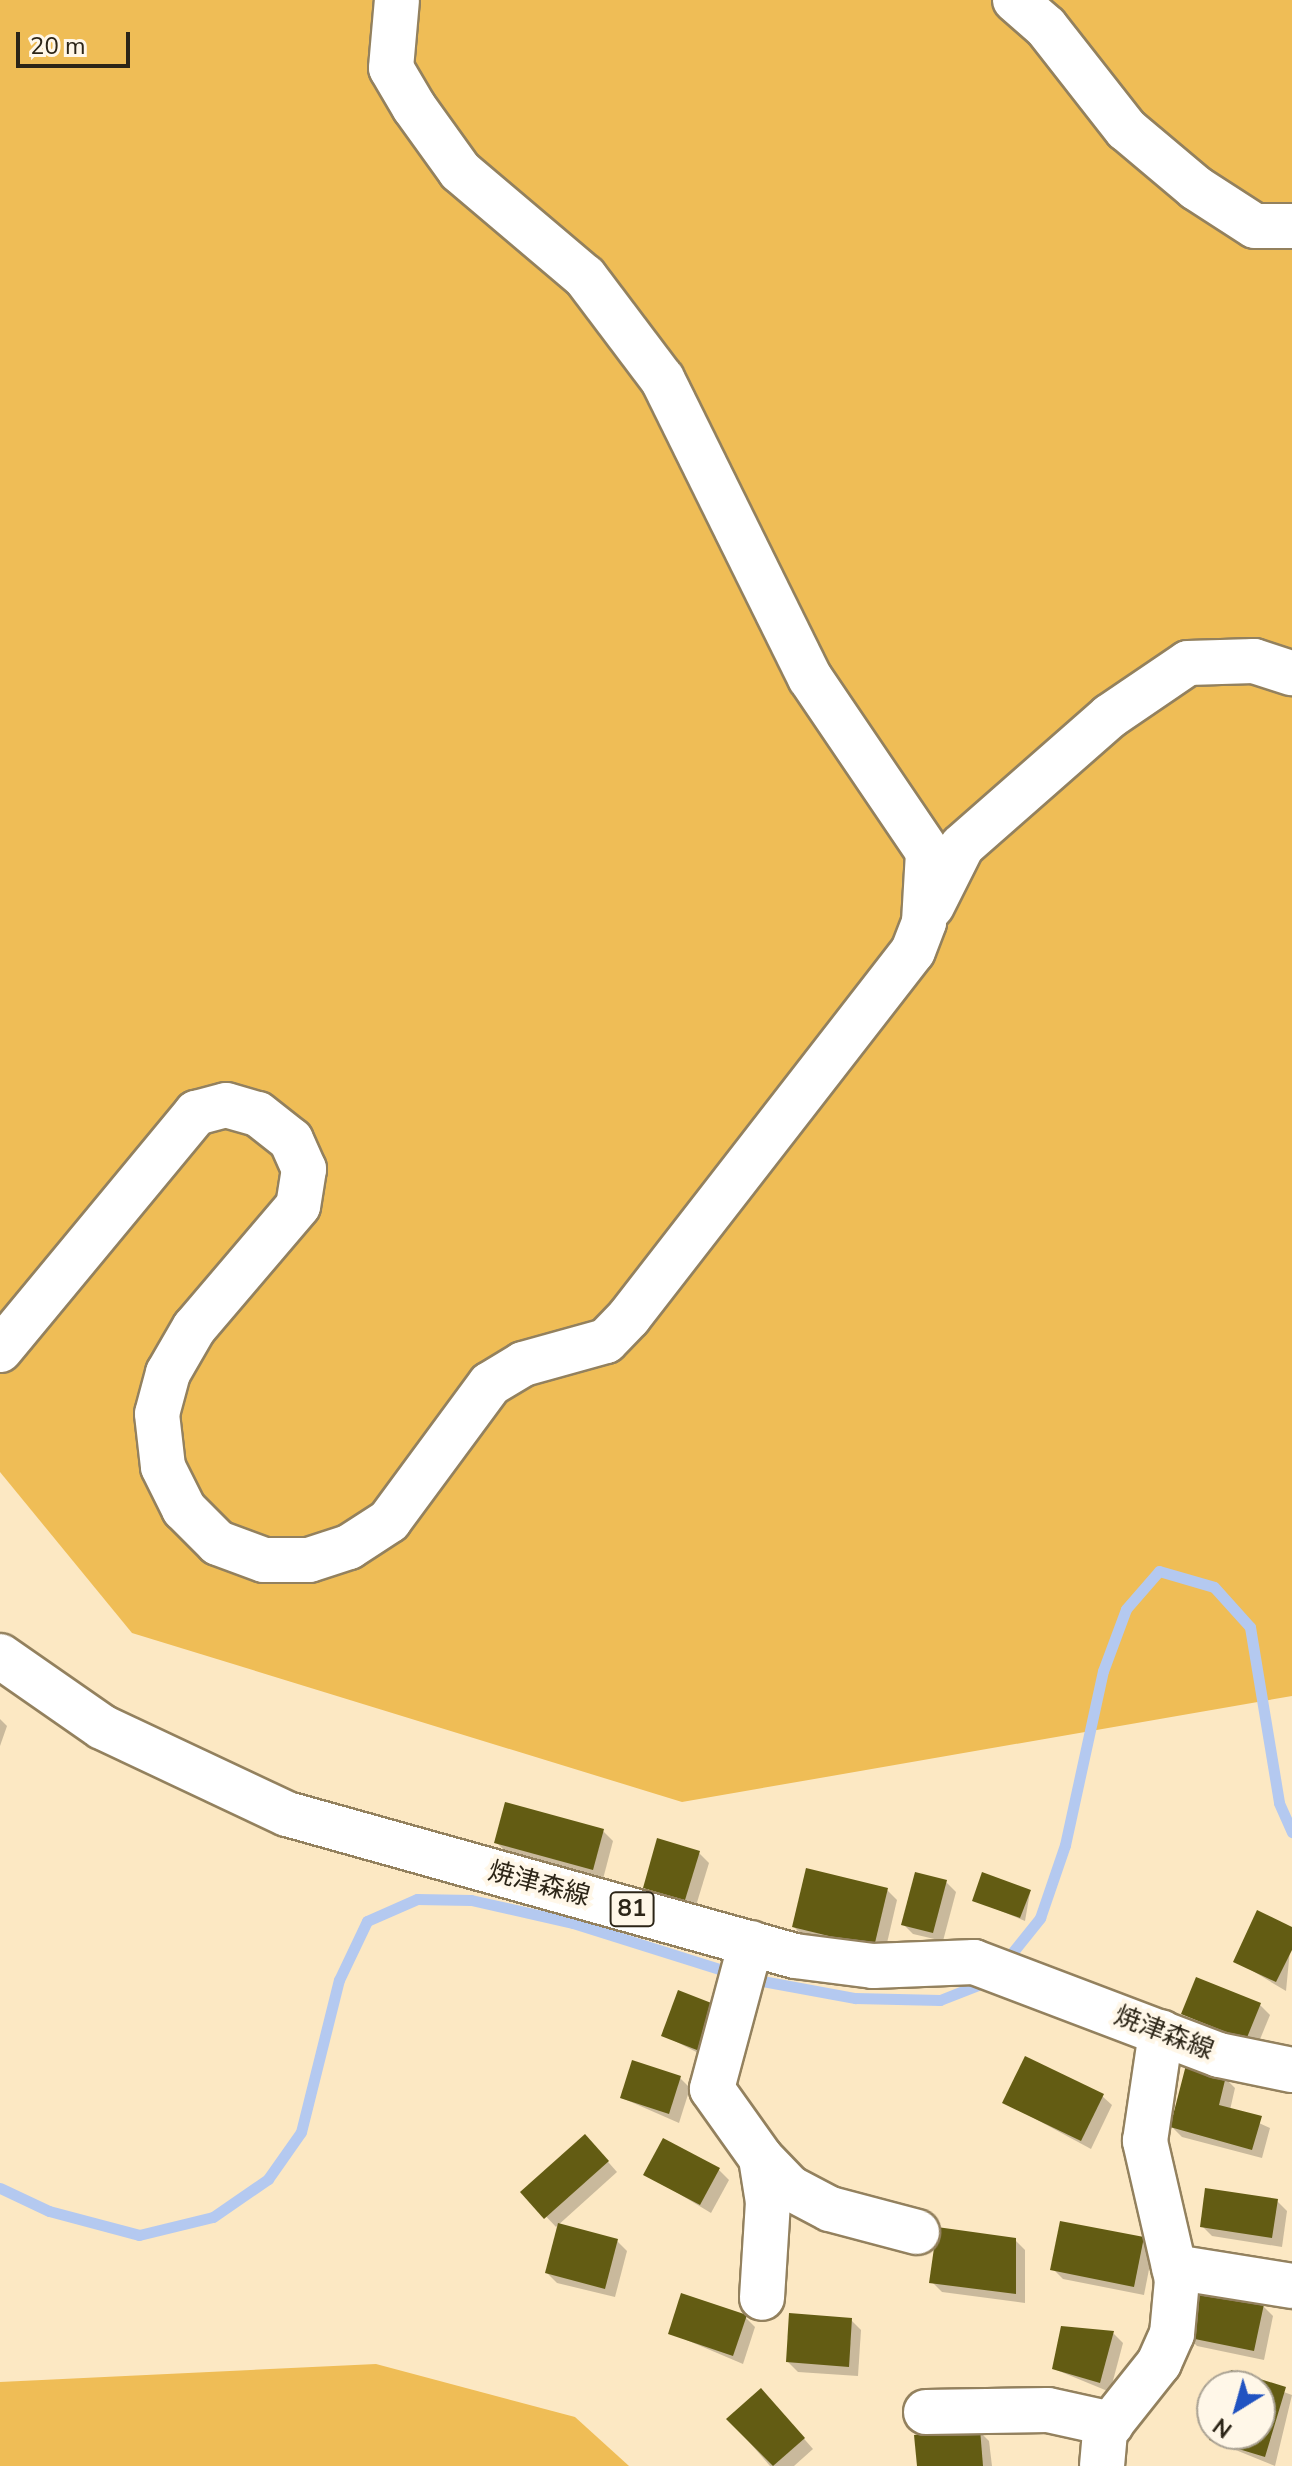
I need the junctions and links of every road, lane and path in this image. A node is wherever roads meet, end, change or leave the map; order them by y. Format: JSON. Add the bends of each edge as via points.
{"nodes":[{"id":1,"x":397,"y":0,"type":"edge"},
{"id":2,"x":1015,"y":0,"type":"edge"},
{"id":3,"x":1292,"y":226,"type":"edge"},
{"id":4,"x":1292,"y":673,"type":"edge"},
{"id":5,"x":924,"y":922,"type":"junction"},
{"id":6,"x":0,"y":1350,"type":"edge"},
{"id":7,"x":0,"y":1656,"type":"edge"},
{"id":8,"x":751,"y":1943,"type":"junction"},
{"id":9,"x":1161,"y":2032,"type":"junction"},
{"id":10,"x":1292,"y":2070,"type":"edge"},
{"id":11,"x":761,"y":2158,"type":"junction"},
{"id":12,"x":917,"y":2232,"type":"dead end"},
{"id":13,"x":1174,"y":2267,"type":"junction"},
{"id":14,"x":1292,"y":2286,"type":"edge"},
{"id":15,"x":762,"y":2298,"type":"dead end"},
{"id":16,"x":926,"y":2412,"type":"dead end"},
{"id":17,"x":1111,"y":2424,"type":"junction"},
{"id":18,"x":1102,"y":2466,"type":"edge"}],
"edges":[{"from":1,"to":5,"type":"street","via":[[391,68],[414,107],[460,171],[585,277],[662,379],[810,678],[928,852]]},
{"from":2,"to":3,"type":"street","via":[[1046,27],[1126,129],[1196,188],[1255,226]]},
{"from":4,"to":5,"type":"street","via":[[1254,661],[1188,663],[1110,716],[962,846]]},
{"from":5,"to":6,"type":"street","via":[[913,951],[629,1317],[606,1341],[523,1364],[490,1384],[389,1521],[349,1547],[309,1560],[264,1560],[218,1543],[184,1509],[163,1467],[157,1414],[168,1373],[194,1328],[298,1206],[304,1169],[291,1140],[258,1114],[226,1105],[196,1113]]},
{"from":7,"to":8,"type":"street","name":"焼津森線","number":"81","via":[[102,1727],[287,1814]]},
{"from":8,"to":9,"type":"street","name":"焼津森線","number":"81","via":[[873,1966],[974,1962]]},
{"from":8,"to":11,"type":"street","via":[[712,2089]]},
{"from":9,"to":10,"type":"street","name":"焼津森線","number":"81","via":[[1219,2055]]},
{"from":9,"to":13,"type":"street","via":[[1145,2141]]},
{"from":11,"to":12,"type":"street","via":[[790,2188],[830,2209]]},
{"from":11,"to":15,"type":"street","via":[[768,2202]]},
{"from":13,"to":14,"type":"street"},
{"from":13,"to":17,"type":"street","via":[[1172,2334],[1159,2363]]},
{"from":16,"to":17,"type":"street","via":[[1048,2410]]},
{"from":17,"to":18,"type":"street","via":[[1097,2457]]}]}
